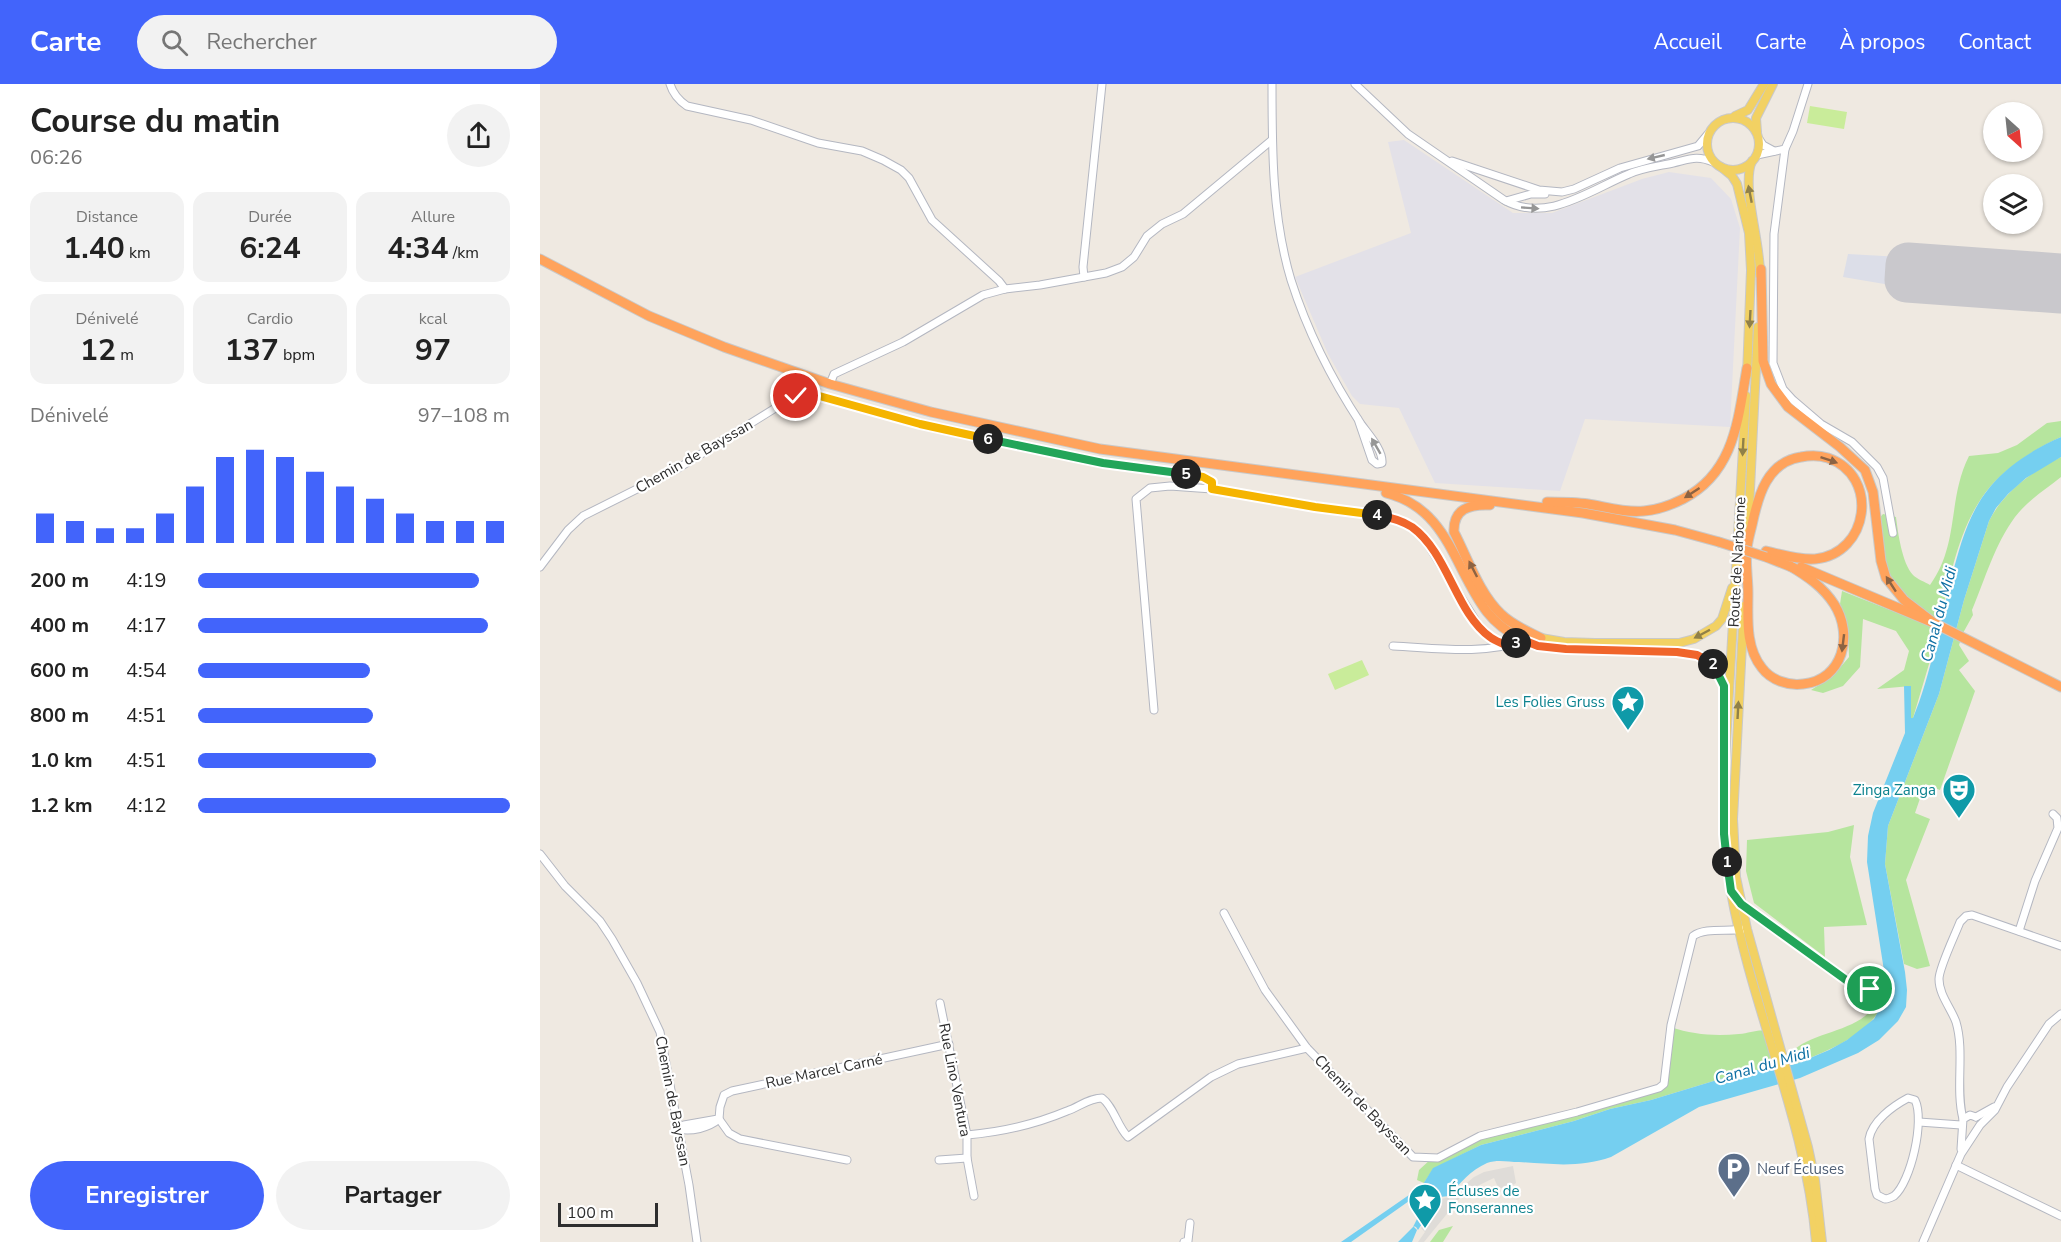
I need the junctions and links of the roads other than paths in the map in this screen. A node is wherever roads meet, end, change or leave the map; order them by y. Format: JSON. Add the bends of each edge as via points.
{"nodes":[{"id":1,"x":670,"y":84,"type":"edge"},
{"id":2,"x":1102,"y":84,"type":"edge"},
{"id":3,"x":1272,"y":84,"type":"edge"},
{"id":4,"x":1355,"y":84,"type":"edge"},
{"id":5,"x":1764,"y":84,"type":"edge"},
{"id":6,"x":1773,"y":84,"type":"edge"},
{"id":7,"x":1808,"y":84,"type":"edge"},
{"id":8,"x":1728,"y":117,"type":"junction"},
{"id":9,"x":1708,"y":134,"type":"junction"},
{"id":10,"x":1758,"y":136,"type":"junction"},
{"id":11,"x":1272,"y":140,"type":"junction"},
{"id":12,"x":1785,"y":149,"type":"junction"},
{"id":13,"x":1776,"y":152,"type":"junction"},
{"id":14,"x":1444,"y":158,"type":"junction"},
{"id":15,"x":1754,"y":158,"type":"junction"},
{"id":16,"x":1717,"y":165,"type":"junction"},
{"id":17,"x":1562,"y":192,"type":"junction"},
{"id":18,"x":1506,"y":201,"type":"junction"},
{"id":19,"x":540,"y":259,"type":"edge"},
{"id":20,"x":1761,"y":269,"type":"junction"},
{"id":21,"x":1084,"y":277,"type":"junction"},
{"id":22,"x":1005,"y":289,"type":"junction"},
{"id":23,"x":1747,"y":368,"type":"junction"},
{"id":24,"x":830,"y":384,"type":"junction"},
{"id":25,"x":1358,"y":419,"type":"junction"},
{"id":26,"x":1048,"y":437,"type":"junction"},
{"id":27,"x":1299,"y":477,"type":"junction"},
{"id":28,"x":1212,"y":489,"type":"junction"},
{"id":29,"x":1547,"y":502,"type":"junction"},
{"id":30,"x":1582,"y":513,"type":"junction"},
{"id":31,"x":1893,"y":533,"type":"dead end"},
{"id":32,"x":1720,"y":539,"type":"junction"},
{"id":33,"x":1747,"y":548,"type":"junction"},
{"id":34,"x":1766,"y":554,"type":"junction"},
{"id":35,"x":1790,"y":566,"type":"junction"},
{"id":36,"x":540,"y":567,"type":"edge"},
{"id":37,"x":1737,"y":567,"type":"junction"},
{"id":38,"x":1933,"y":625,"type":"junction"},
{"id":39,"x":1520,"y":628,"type":"junction"},
{"id":40,"x":1541,"y":638,"type":"junction"},
{"id":41,"x":1523,"y":640,"type":"junction"},
{"id":42,"x":1394,"y":646,"type":"dead end"},
{"id":43,"x":1507,"y":646,"type":"junction"},
{"id":44,"x":2061,"y":689,"type":"edge"},
{"id":45,"x":1154,"y":710,"type":"dead end"},
{"id":46,"x":1725,"y":763,"type":"junction"},
{"id":47,"x":2053,"y":814,"type":"dead end"},
{"id":48,"x":540,"y":854,"type":"edge"},
{"id":49,"x":1731,"y":891,"type":"junction"},
{"id":50,"x":1741,"y":904,"type":"junction"},
{"id":51,"x":1224,"y":913,"type":"dead end"},
{"id":52,"x":1743,"y":929,"type":"junction"},
{"id":53,"x":2019,"y":931,"type":"junction"},
{"id":54,"x":2061,"y":946,"type":"edge"},
{"id":55,"x":1877,"y":986,"type":"dead end"},
{"id":56,"x":940,"y":1003,"type":"dead end"},
{"id":57,"x":2061,"y":1014,"type":"edge"},
{"id":58,"x":950,"y":1044,"type":"junction"},
{"id":59,"x":1307,"y":1048,"type":"junction"},
{"id":60,"x":1789,"y":1092,"type":"junction"},
{"id":61,"x":1959,"y":1095,"type":"junction"},
{"id":62,"x":1998,"y":1103,"type":"junction"},
{"id":63,"x":1975,"y":1116,"type":"junction"},
{"id":64,"x":719,"y":1119,"type":"junction"},
{"id":65,"x":1919,"y":1122,"type":"junction"},
{"id":66,"x":1962,"y":1125,"type":"junction"},
{"id":67,"x":1980,"y":1125,"type":"junction"},
{"id":68,"x":678,"y":1129,"type":"junction"},
{"id":69,"x":1975,"y":1133,"type":"junction"},
{"id":70,"x":967,"y":1135,"type":"junction"},
{"id":71,"x":1961,"y":1154,"type":"junction"},
{"id":72,"x":967,"y":1158,"type":"junction"},
{"id":73,"x":847,"y":1160,"type":"dead end"},
{"id":74,"x":939,"y":1160,"type":"dead end"},
{"id":75,"x":1956,"y":1164,"type":"junction"},
{"id":76,"x":974,"y":1196,"type":"dead end"},
{"id":77,"x":2061,"y":1216,"type":"edge"},
{"id":78,"x":1190,"y":1223,"type":"dead end"},
{"id":79,"x":697,"y":1242,"type":"edge"},
{"id":80,"x":1184,"y":1242,"type":"edge"},
{"id":81,"x":1816,"y":1242,"type":"edge"},
{"id":82,"x":1822,"y":1242,"type":"edge"},
{"id":83,"x":1923,"y":1242,"type":"edge"}],
"edges":[{"from":1,"to":22,"type":"street","via":[[679,101],[687,106],[862,152],[901,170],[919,193],[932,220]]},
{"from":2,"to":21,"type":"street"},
{"from":3,"to":11,"type":"street"},
{"from":4,"to":14,"type":"street","via":[[1408,134]]},
{"from":5,"to":8,"type":"main road","via":[[1748,110]]},
{"from":6,"to":10,"type":"main road","via":[[1756,118]]},
{"from":7,"to":12,"type":"street"},
{"from":8,"to":9,"type":"main road","via":[[1716,123]]},
{"from":8,"to":10,"type":"main road","via":[[1745,120]]},
{"from":9,"to":16,"type":"main road","via":[[1707,149]]},
{"from":9,"to":17,"type":"street","one_way":true,"via":[[1698,146],[1620,168]]},
{"from":10,"to":13,"type":"street","via":[[1763,145]]},
{"from":10,"to":15,"type":"main road"},
{"from":11,"to":21,"type":"street","via":[[1191,208],[1147,236],[1134,257],[1122,267]]},
{"from":11,"to":25,"type":"street","via":[[1275,194],[1291,279],[1319,351]]},
{"from":12,"to":13,"type":"street"},
{"from":12,"to":31,"type":"street","via":[[1774,234],[1773,363],[1783,389],[1821,424],[1852,442],[1877,467],[1883,478]]},
{"from":13,"to":15,"type":"street"},
{"from":14,"to":17,"type":"street","via":[[1539,190]]},
{"from":14,"to":18,"type":"street"},
{"from":15,"to":16,"type":"main road","via":[[1738,170]]},
{"from":20,"to":15,"type":"main road","name":"Route de Narbonne","one_way":true,"via":[[1748,182]]},
{"from":18,"to":16,"type":"street","one_way":true,"via":[[1522,208],[1545,208],[1576,199],[1632,173],[1700,157]]},
{"from":16,"to":23,"type":"main road","name":"Route de Narbonne","one_way":true,"via":[[1737,184],[1749,233]]},
{"from":17,"to":18,"type":"street"},
{"from":19,"to":24,"type":"highway","via":[[649,316]]},
{"from":20,"to":33,"type":"main road","name":"Route de Narbonne"},
{"from":38,"to":20,"type":"highway","one_way":true,"via":[[1886,578],[1873,492],[1865,470],[1788,407],[1771,384],[1763,361]]},
{"from":21,"to":22,"type":"street"},
{"from":22,"to":24,"type":"street","via":[[982,295],[903,342],[834,374]]},
{"from":23,"to":29,"type":"highway","one_way":true,"via":[[1732,443],[1721,466],[1690,495],[1671,505],[1641,512]]},
{"from":23,"to":37,"type":"main road","name":"Route de Narbonne","one_way":true},
{"from":24,"to":26,"type":"highway","via":[[931,412]]},
{"from":25,"to":25,"type":"street","one_way":true,"via":[[1372,460],[1383,463],[1377,446]]},
{"from":26,"to":27,"type":"highway","via":[[1100,449]]},
{"from":26,"to":29,"type":"highway"},
{"from":27,"to":30,"type":"highway"},
{"from":27,"to":41,"type":"highway","via":[[1398,496],[1430,516],[1489,614],[1504,630]]},
{"from":28,"to":36,"type":"street","name":"Chemin de Bayssan","via":[[1212,482],[1203,477],[1034,449],[920,424],[805,392],[677,469],[583,516]]},
{"from":28,"to":43,"type":"street","via":[[1396,519],[1424,538],[1477,623],[1490,637]]},
{"from":28,"to":45,"type":"street","via":[[1150,488],[1136,498]]},
{"from":29,"to":32,"type":"highway","via":[[1662,522]]},
{"from":30,"to":32,"type":"highway"},
{"from":39,"to":30,"type":"highway","one_way":true,"via":[[1487,597],[1454,532],[1457,513],[1481,505]]},
{"from":32,"to":34,"type":"highway","bridge":true},
{"from":33,"to":34,"type":"highway","one_way":true,"via":[[1756,504],[1771,473],[1796,458],[1813,455],[1841,464],[1861,491],[1863,510],[1853,538],[1842,548],[1815,559]]},
{"from":35,"to":33,"type":"highway","one_way":true,"via":[[1807,576],[1834,604],[1844,634],[1843,649],[1831,672],[1819,681],[1802,684],[1774,678],[1762,669],[1755,655],[1748,624]]},
{"from":50,"to":33,"type":"main road","name":"Route de Narbonne","one_way":true,"via":[[1733,819]]},
{"from":34,"to":35,"type":"highway"},
{"from":34,"to":38,"type":"highway"},
{"from":35,"to":38,"type":"highway"},
{"from":37,"to":40,"type":"main road","one_way":true,"via":[[1722,619],[1694,639],[1661,644]]},
{"from":37,"to":46,"type":"main road","name":"Route de Narbonne"},
{"from":38,"to":44,"type":"highway"},
{"from":39,"to":40,"type":"highway"},
{"from":39,"to":41,"type":"street"},
{"from":40,"to":41,"type":"street"},
{"from":41,"to":43,"type":"street"},
{"from":41,"to":46,"type":"main road","via":[[1566,649],[1677,652],[1712,662],[1724,686]]},
{"from":42,"to":43,"type":"street"},
{"from":46,"to":49,"type":"main road","name":"Route de Narbonne","via":[[1724,834]]},
{"from":47,"to":53,"type":"street","via":[[2058,828],[2034,881]]},
{"from":48,"to":68,"type":"street","name":"Chemin de Bayssan","via":[[600,921],[637,982],[660,1032]]},
{"from":49,"to":50,"type":"street"},
{"from":49,"to":52,"type":"main road","name":"Route de Narbonne"},
{"from":50,"to":52,"type":"main road","name":"Route de Narbonne"},
{"from":50,"to":55,"type":"street","via":[[1853,985],[1870,989]]},
{"from":51,"to":59,"type":"street","via":[[1265,990]]},
{"from":52,"to":59,"type":"street","name":"Chemin de Bayssan","via":[[1698,932],[1691,941],[1671,1027],[1664,1084],[1659,1088],[1480,1136],[1438,1158],[1413,1157]]},
{"from":52,"to":60,"type":"main road","name":"Route de Narbonne"},
{"from":53,"to":54,"type":"street"},
{"from":53,"to":61,"type":"street","via":[[1966,916],[1960,922],[1939,977],[1956,1022]]},
{"from":56,"to":58,"type":"street","name":"Rue Lino Ventura"},
{"from":57,"to":62,"type":"street","via":[[2049,1024]]},
{"from":58,"to":64,"type":"street","name":"Rue Marcel Carné","via":[[732,1091],[724,1095]]},
{"from":58,"to":70,"type":"street","name":"Rue Lino Ventura"},
{"from":59,"to":70,"type":"street","name":"Chemin de Bayssan","via":[[1238,1064],[1211,1077],[1128,1137],[1102,1098],[1038,1121]]},
{"from":60,"to":81,"type":"main road","name":"Route de Narbonne"},
{"from":60,"to":82,"type":"main road","name":"Route de Narbonne","via":[[1815,1180]]},
{"from":61,"to":63,"type":"street"},
{"from":61,"to":66,"type":"street"},
{"from":62,"to":63,"type":"street","via":[[1990,1111]]},
{"from":62,"to":67,"type":"street"},
{"from":63,"to":66,"type":"street","via":[[1967,1116]]},
{"from":63,"to":67,"type":"street"},
{"from":64,"to":68,"type":"street","via":[[712,1125]]},
{"from":64,"to":73,"type":"street","via":[[729,1133],[740,1139]]},
{"from":65,"to":65,"type":"street","via":[[1915,1100],[1908,1098],[1874,1124],[1869,1139],[1877,1195],[1893,1197],[1901,1186],[1913,1157]]},
{"from":65,"to":66,"type":"street"},
{"from":66,"to":69,"type":"street","via":[[1967,1133]]},
{"from":66,"to":71,"type":"street"},
{"from":67,"to":69,"type":"street"},
{"from":68,"to":79,"type":"street","name":"Chemin de Bayssan"},
{"from":69,"to":71,"type":"street"},
{"from":70,"to":72,"type":"street","name":"Rue Lino Ventura"},
{"from":71,"to":75,"type":"street"},
{"from":72,"to":74,"type":"street","name":"Rue Lino Ventura"},
{"from":72,"to":76,"type":"street","name":"Rue Lino Ventura"},
{"from":75,"to":77,"type":"street"},
{"from":75,"to":83,"type":"street"},
{"from":78,"to":80,"type":"street","via":[[1188,1241]]}]}
